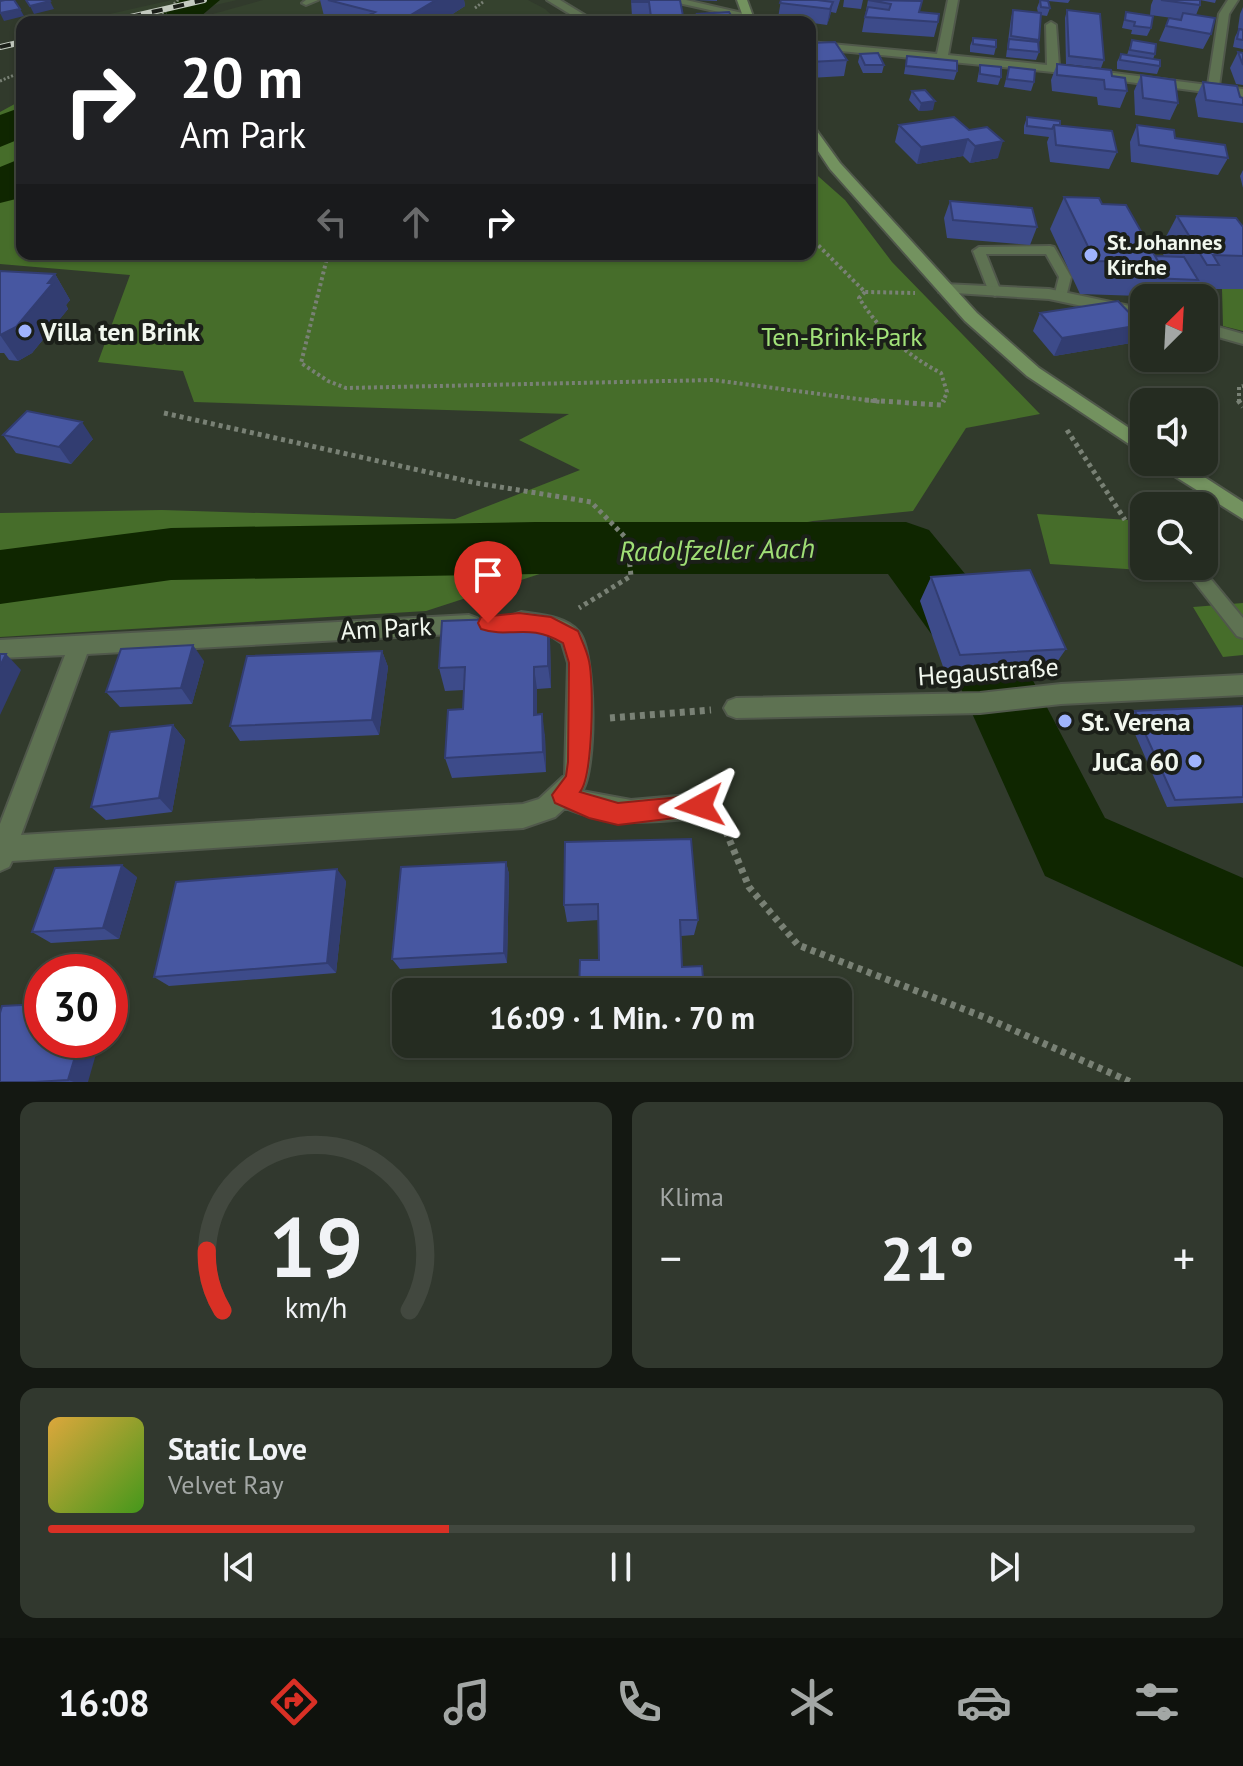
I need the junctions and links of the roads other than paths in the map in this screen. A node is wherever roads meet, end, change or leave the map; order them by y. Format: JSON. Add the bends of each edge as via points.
{"nodes":[{"id":1,"x":552,"y":0,"type":"edge"},
{"id":2,"x":670,"y":0,"type":"edge"},
{"id":3,"x":953,"y":0,"type":"edge"},
{"id":4,"x":1233,"y":0,"type":"edge"},
{"id":5,"x":580,"y":16,"type":"edge"},
{"id":6,"x":739,"y":16,"type":"edge"},
{"id":7,"x":1051,"y":25,"type":"dead end"},
{"id":8,"x":816,"y":46,"type":"edge"},
{"id":9,"x":941,"y":60,"type":"junction"},
{"id":10,"x":1053,"y":69,"type":"junction"},
{"id":11,"x":1213,"y":88,"type":"junction"},
{"id":12,"x":1243,"y":93,"type":"edge"},
{"id":13,"x":816,"y":139,"type":"edge"},
{"id":14,"x":944,"y":289,"type":"junction"},
{"id":15,"x":995,"y":292,"type":"junction"},
{"id":16,"x":1060,"y":297,"type":"junction"},
{"id":17,"x":1130,"y":311,"type":"edge"},
{"id":18,"x":1218,"y":332,"type":"edge"},
{"id":19,"x":1243,"y":339,"type":"edge"},
{"id":20,"x":1130,"y":438,"type":"edge"},
{"id":21,"x":1188,"y":476,"type":"edge"},
{"id":22,"x":1243,"y":512,"type":"edge"},
{"id":23,"x":1201,"y":580,"type":"edge"},
{"id":24,"x":1243,"y":631,"type":"edge"},
{"id":25,"x":80,"y":643,"type":"junction"},
{"id":26,"x":0,"y":649,"type":"edge"},
{"id":27,"x":1243,"y":685,"type":"edge"},
{"id":28,"x":736,"y":708,"type":"road end"},
{"id":29,"x":563,"y":795,"type":"junction"},
{"id":30,"x":700,"y":806,"type":"road end"},
{"id":31,"x":1,"y":852,"type":"edge"}],
"edges":[{"from":1,"to":5,"type":"street"},
{"from":2,"to":6,"type":"street"},
{"from":3,"to":9,"type":"street"},
{"from":4,"to":11,"type":"street","via":[[1224,14]]},
{"from":7,"to":10,"type":"street"},
{"from":8,"to":9,"type":"street"},
{"from":9,"to":10,"type":"street"},
{"from":10,"to":11,"type":"street"},
{"from":11,"to":12,"type":"street"},
{"from":13,"to":14,"type":"main road"},
{"from":14,"to":15,"type":"street"},
{"from":14,"to":20,"type":"main road","via":[[1033,372]]},
{"from":15,"to":16,"type":"street"},
{"from":15,"to":16,"type":"lane","via":[[979,251],[1050,250],[1065,277]]},
{"from":16,"to":17,"type":"street"},
{"from":18,"to":19,"type":"street"},
{"from":21,"to":22,"type":"main road"},
{"from":23,"to":24,"type":"lane"},
{"from":25,"to":26,"type":"street","name":"Am Park"},
{"from":25,"to":29,"type":"street","name":"Am Park","via":[[496,622],[551,625],[571,637],[579,663],[576,781]]},
{"from":25,"to":31,"type":"street"},
{"from":27,"to":28,"type":"street","name":"Hegaustraße","via":[[980,703]]},
{"from":29,"to":30,"type":"street","via":[[618,814]]},
{"from":29,"to":31,"type":"street","via":[[546,809],[523,816]]}]}
